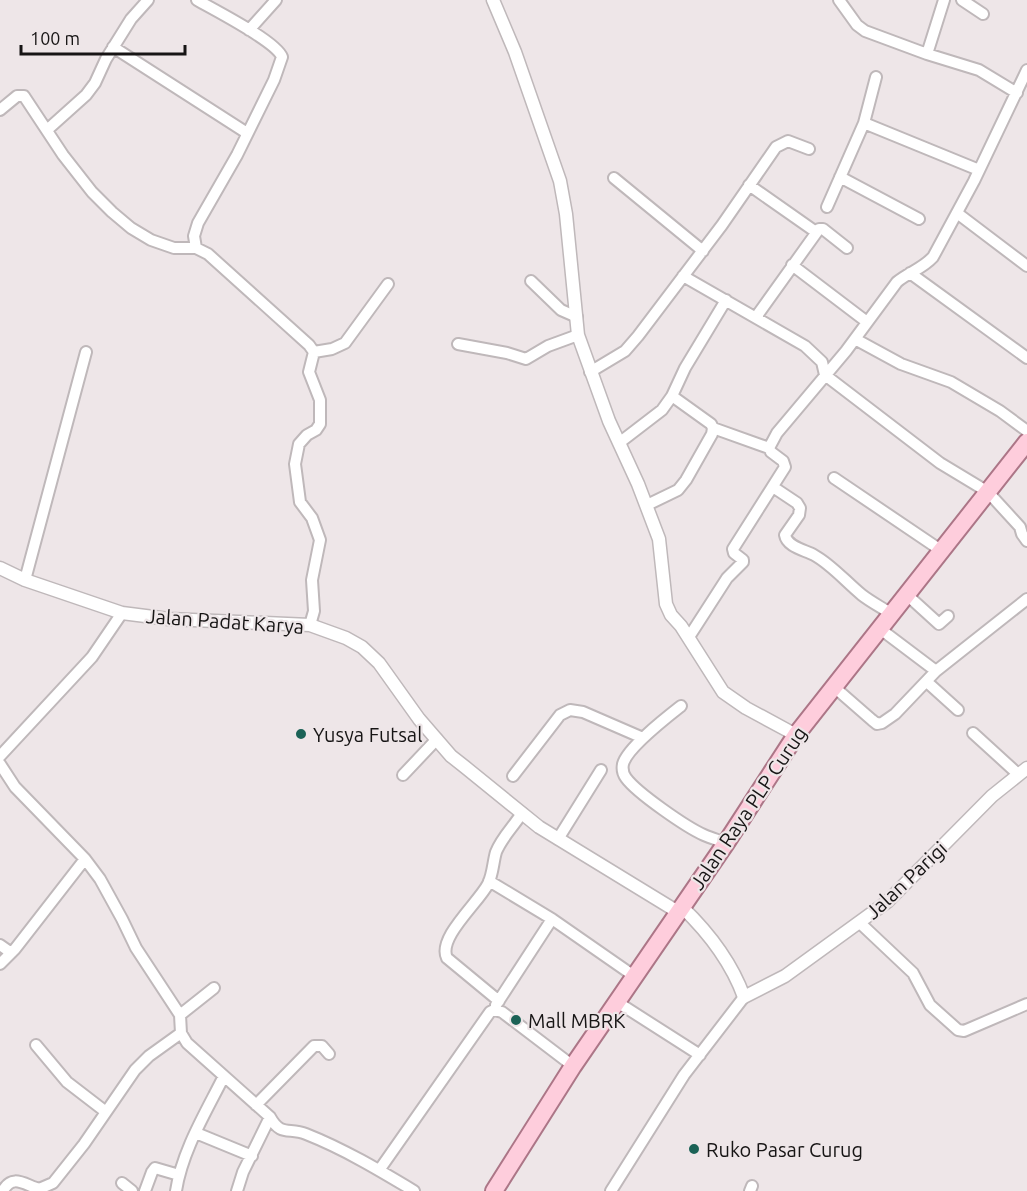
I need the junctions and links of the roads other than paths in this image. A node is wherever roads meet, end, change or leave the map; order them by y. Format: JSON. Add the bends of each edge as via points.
{"nodes":[{"id":1,"x":148,"y":0,"type":"edge"},
{"id":2,"x":197,"y":0,"type":"edge"},
{"id":3,"x":276,"y":0,"type":"edge"},
{"id":4,"x":493,"y":0,"type":"edge"},
{"id":5,"x":839,"y":0,"type":"edge"},
{"id":6,"x":944,"y":0,"type":"edge"},
{"id":7,"x":962,"y":0,"type":"edge"},
{"id":8,"x":983,"y":14,"type":"dead end"},
{"id":9,"x":249,"y":30,"type":"junction"},
{"id":10,"x":113,"y":47,"type":"junction"},
{"id":11,"x":927,"y":54,"type":"junction"},
{"id":12,"x":1027,"y":70,"type":"edge"},
{"id":13,"x":876,"y":77,"type":"dead end"},
{"id":14,"x":1017,"y":93,"type":"junction"},
{"id":15,"x":0,"y":110,"type":"edge"},
{"id":16,"x":864,"y":123,"type":"junction"},
{"id":17,"x":47,"y":130,"type":"junction"},
{"id":18,"x":247,"y":133,"type":"junction"},
{"id":19,"x":809,"y":150,"type":"dead end"},
{"id":20,"x":979,"y":171,"type":"junction"},
{"id":21,"x":840,"y":177,"type":"junction"},
{"id":22,"x":614,"y":178,"type":"dead end"},
{"id":23,"x":749,"y":185,"type":"junction"},
{"id":24,"x":827,"y":207,"type":"dead end"},
{"id":25,"x":957,"y":213,"type":"junction"},
{"id":26,"x":919,"y":219,"type":"dead end"},
{"id":27,"x":816,"y":232,"type":"junction"},
{"id":28,"x":196,"y":248,"type":"junction"},
{"id":29,"x":847,"y":248,"type":"dead end"},
{"id":30,"x":703,"y":250,"type":"junction"},
{"id":31,"x":792,"y":265,"type":"junction"},
{"id":32,"x":1027,"y":266,"type":"edge"},
{"id":33,"x":910,"y":273,"type":"junction"},
{"id":34,"x":683,"y":276,"type":"junction"},
{"id":35,"x":531,"y":281,"type":"dead end"},
{"id":36,"x":388,"y":284,"type":"dead end"},
{"id":37,"x":726,"y":300,"type":"junction"},
{"id":38,"x":577,"y":317,"type":"junction"},
{"id":39,"x":756,"y":317,"type":"junction"},
{"id":40,"x":867,"y":322,"type":"junction"},
{"id":41,"x":578,"y":335,"type":"junction"},
{"id":42,"x":855,"y":339,"type":"junction"},
{"id":43,"x":458,"y":344,"type":"dead end"},
{"id":44,"x":86,"y":352,"type":"dead end"},
{"id":45,"x":314,"y":352,"type":"junction"},
{"id":46,"x":1027,"y":358,"type":"edge"},
{"id":47,"x":590,"y":372,"type":"junction"},
{"id":48,"x":825,"y":375,"type":"junction"},
{"id":49,"x":672,"y":396,"type":"junction"},
{"id":50,"x":713,"y":428,"type":"junction"},
{"id":51,"x":1027,"y":431,"type":"edge"},
{"id":52,"x":1027,"y":442,"type":"edge"},
{"id":53,"x":619,"y":443,"type":"junction"},
{"id":54,"x":769,"y":448,"type":"junction"},
{"id":55,"x":834,"y":478,"type":"dead end"},
{"id":56,"x":773,"y":487,"type":"junction"},
{"id":57,"x":988,"y":492,"type":"junction"},
{"id":58,"x":646,"y":505,"type":"junction"},
{"id":59,"x":1027,"y":541,"type":"edge"},
{"id":60,"x":942,"y":551,"type":"junction"},
{"id":61,"x":0,"y":568,"type":"edge"},
{"id":62,"x":26,"y":580,"type":"junction"},
{"id":63,"x":906,"y":594,"type":"junction"},
{"id":64,"x":1026,"y":602,"type":"edge"},
{"id":65,"x":122,"y":613,"type":"junction"},
{"id":66,"x":890,"y":614,"type":"junction"},
{"id":67,"x":948,"y":616,"type":"dead end"},
{"id":68,"x":310,"y":625,"type":"junction"},
{"id":69,"x":879,"y":628,"type":"junction"},
{"id":70,"x":688,"y":637,"type":"junction"},
{"id":71,"x":936,"y":671,"type":"junction"},
{"id":72,"x":927,"y":682,"type":"junction"},
{"id":73,"x":833,"y":686,"type":"junction"},
{"id":74,"x":681,"y":706,"type":"dead end"},
{"id":75,"x":958,"y":710,"type":"dead end"},
{"id":76,"x":973,"y":733,"type":"dead end"},
{"id":77,"x":796,"y":735,"type":"junction"},
{"id":78,"x":643,"y":738,"type":"junction"},
{"id":79,"x":437,"y":740,"type":"junction"},
{"id":80,"x":0,"y":756,"type":"edge"},
{"id":81,"x":0,"y":764,"type":"edge"},
{"id":82,"x":601,"y":770,"type":"dead end"},
{"id":83,"x":1023,"y":771,"type":"edge"},
{"id":84,"x":403,"y":776,"type":"dead end"},
{"id":85,"x":513,"y":776,"type":"dead end"},
{"id":86,"x":522,"y":813,"type":"junction"},
{"id":87,"x":558,"y":839,"type":"junction"},
{"id":88,"x":726,"y":843,"type":"junction"},
{"id":89,"x":85,"y":859,"type":"junction"},
{"id":90,"x":489,"y":881,"type":"junction"},
{"id":91,"x":680,"y":909,"type":"junction"},
{"id":92,"x":552,"y":919,"type":"junction"},
{"id":93,"x":860,"y":923,"type":"junction"},
{"id":94,"x":0,"y":945,"type":"edge"},
{"id":95,"x":10,"y":952,"type":"junction"},
{"id":96,"x":0,"y":964,"type":"edge"},
{"id":97,"x":634,"y":976,"type":"junction"},
{"id":98,"x":214,"y":988,"type":"dead end"},
{"id":99,"x":744,"y":997,"type":"junction"},
{"id":100,"x":617,"y":1002,"type":"junction"},
{"id":101,"x":1027,"y":1004,"type":"edge"},
{"id":102,"x":496,"y":1005,"type":"junction"},
{"id":103,"x":180,"y":1015,"type":"junction"},
{"id":104,"x":181,"y":1033,"type":"junction"},
{"id":105,"x":36,"y":1045,"type":"dead end"},
{"id":106,"x":329,"y":1054,"type":"dead end"},
{"id":107,"x":700,"y":1055,"type":"junction"},
{"id":108,"x":573,"y":1066,"type":"junction"},
{"id":109,"x":224,"y":1076,"type":"junction"},
{"id":110,"x":256,"y":1106,"type":"junction"},
{"id":111,"x":106,"y":1112,"type":"junction"},
{"id":112,"x":270,"y":1117,"type":"junction"},
{"id":113,"x":196,"y":1133,"type":"junction"},
{"id":114,"x":252,"y":1155,"type":"junction"},
{"id":115,"x":381,"y":1169,"type":"junction"},
{"id":116,"x":179,"y":1175,"type":"junction"},
{"id":117,"x":122,"y":1183,"type":"dead end"},
{"id":118,"x":409,"y":1190,"type":"edge"},
{"id":119,"x":3,"y":1191,"type":"edge"},
{"id":120,"x":132,"y":1191,"type":"edge"},
{"id":121,"x":145,"y":1191,"type":"edge"},
{"id":122,"x":176,"y":1191,"type":"edge"},
{"id":123,"x":237,"y":1191,"type":"edge"},
{"id":124,"x":494,"y":1191,"type":"edge"},
{"id":125,"x":611,"y":1191,"type":"edge"}],
"edges":[{"from":1,"to":10,"type":"street"},
{"from":2,"to":9,"type":"street"},
{"from":3,"to":9,"type":"street"},
{"from":4,"to":38,"type":"street","via":[[560,181]]},
{"from":5,"to":11,"type":"street","via":[[862,29]]},
{"from":6,"to":11,"type":"street"},
{"from":7,"to":8,"type":"street"},
{"from":9,"to":18,"type":"street","via":[[282,53],[282,57]]},
{"from":10,"to":17,"type":"street","via":[[91,89]]},
{"from":10,"to":18,"type":"street"},
{"from":11,"to":14,"type":"street","via":[[979,70]]},
{"from":12,"to":14,"type":"street"},
{"from":13,"to":16,"type":"street"},
{"from":14,"to":20,"type":"street"},
{"from":15,"to":17,"type":"street","via":[[17,96],[24,96]]},
{"from":16,"to":20,"type":"street"},
{"from":16,"to":21,"type":"street"},
{"from":17,"to":28,"type":"street","via":[[92,192],[131,228],[174,248]]},
{"from":18,"to":28,"type":"street","via":[[198,223]]},
{"from":19,"to":23,"type":"street","via":[[782,142]]},
{"from":20,"to":25,"type":"street"},
{"from":21,"to":24,"type":"street"},
{"from":21,"to":26,"type":"street"},
{"from":22,"to":30,"type":"street"},
{"from":23,"to":27,"type":"street"},
{"from":23,"to":30,"type":"street"},
{"from":25,"to":32,"type":"street"},
{"from":25,"to":33,"type":"street","via":[[933,257]]},
{"from":27,"to":29,"type":"street","via":[[823,229]]},
{"from":27,"to":31,"type":"street"},
{"from":28,"to":45,"type":"street","via":[[237,280]]},
{"from":30,"to":34,"type":"street"},
{"from":31,"to":39,"type":"street"},
{"from":31,"to":40,"type":"street"},
{"from":33,"to":40,"type":"street","via":[[897,282]]},
{"from":33,"to":46,"type":"street"},
{"from":34,"to":37,"type":"street"},
{"from":34,"to":47,"type":"street","via":[[625,351]]},
{"from":35,"to":38,"type":"street","via":[[561,310]]},
{"from":36,"to":45,"type":"street","via":[[345,343]]},
{"from":37,"to":39,"type":"street"},
{"from":37,"to":49,"type":"street"},
{"from":38,"to":41,"type":"street"},
{"from":39,"to":48,"type":"street","via":[[813,352],[822,362]]},
{"from":40,"to":42,"type":"street"},
{"from":41,"to":43,"type":"street","via":[[526,359]]},
{"from":41,"to":47,"type":"street"},
{"from":42,"to":48,"type":"street"},
{"from":42,"to":51,"type":"street","via":[[889,359],[951,382]]},
{"from":44,"to":62,"type":"street"},
{"from":45,"to":68,"type":"street","via":[[309,372],[320,400],[320,424],[299,444],[294,464],[300,502],[312,518],[320,540],[312,580],[314,611]]},
{"from":47,"to":53,"type":"street"},
{"from":48,"to":54,"type":"street"},
{"from":48,"to":57,"type":"street","via":[[940,463]]},
{"from":49,"to":50,"type":"street"},
{"from":49,"to":53,"type":"street","via":[[656,415]]},
{"from":50,"to":54,"type":"street"},
{"from":50,"to":58,"type":"street","via":[[683,484],[672,494]]},
{"from":52,"to":57,"type":"main road","name":"Jalan Raya PLP Curug"},
{"from":53,"to":58,"type":"street"},
{"from":54,"to":56,"type":"street","via":[[785,465]]},
{"from":55,"to":60,"type":"street"},
{"from":56,"to":66,"type":"street","via":[[800,507],[799,515],[785,533],[786,539],[821,560]]},
{"from":56,"to":70,"type":"street","via":[[734,549],[743,562],[727,578]]},
{"from":57,"to":59,"type":"street","via":[[1020,527]]},
{"from":57,"to":60,"type":"main road","name":"Jalan Raya PLP Curug"},
{"from":58,"to":70,"type":"street","via":[[659,539],[666,604]]},
{"from":60,"to":63,"type":"main road","name":"Jalan Raya PLP Curug"},
{"from":61,"to":62,"type":"street","name":"Jalan Padat Karya"},
{"from":62,"to":65,"type":"street","name":"Jalan Padat Karya"},
{"from":63,"to":66,"type":"main road","name":"Jalan Raya PLP Curug"},
{"from":63,"to":67,"type":"street","via":[[939,624]]},
{"from":64,"to":71,"type":"street"},
{"from":65,"to":68,"type":"street","name":"Jalan Padat Karya"},
{"from":65,"to":80,"type":"street","via":[[92,657]]},
{"from":66,"to":69,"type":"main road","name":"Jalan Raya PLP Curug"},
{"from":68,"to":79,"type":"street","name":"Jalan Padat Karya","via":[[362,647],[379,663]]},
{"from":69,"to":71,"type":"street"},
{"from":69,"to":73,"type":"main road","name":"Jalan Raya PLP Curug"},
{"from":70,"to":77,"type":"street","via":[[723,692]]},
{"from":71,"to":72,"type":"street"},
{"from":72,"to":73,"type":"street","via":[[880,724]]},
{"from":72,"to":75,"type":"street"},
{"from":73,"to":77,"type":"main road","name":"Jalan Raya PLP Curug"},
{"from":74,"to":78,"type":"street"},
{"from":76,"to":83,"type":"street"},
{"from":77,"to":88,"type":"main road","name":"Jalan Raya PLP Curug"},
{"from":78,"to":85,"type":"street","via":[[583,712],[569,710],[560,715]]},
{"from":78,"to":88,"type":"street","via":[[626,757],[622,771],[625,777],[668,813],[703,835]]},
{"from":79,"to":84,"type":"street"},
{"from":79,"to":86,"type":"street","name":"Jalan Padat Karya","via":[[451,756]]},
{"from":81,"to":89,"type":"street","via":[[15,787]]},
{"from":82,"to":87,"type":"street"},
{"from":83,"to":93,"type":"street","name":"Jalan Parigi"},
{"from":86,"to":87,"type":"street","name":"Jalan Padat Karya"},
{"from":86,"to":90,"type":"street","via":[[496,852]]},
{"from":87,"to":91,"type":"street","name":"Jalan Padat Karya"},
{"from":88,"to":91,"type":"main road","name":"Jalan Raya PLP Curug"},
{"from":89,"to":95,"type":"street"},
{"from":89,"to":103,"type":"street"},
{"from":90,"to":92,"type":"street"},
{"from":90,"to":102,"type":"street","via":[[444,950],[447,958]]},
{"from":91,"to":97,"type":"main road","name":"Jalan Raya PLP Curug"},
{"from":91,"to":99,"type":"street","via":[[715,943]]},
{"from":92,"to":97,"type":"street"},
{"from":92,"to":102,"type":"street"},
{"from":93,"to":99,"type":"street","name":"Jalan Parigi","via":[[785,976]]},
{"from":93,"to":101,"type":"street","via":[[913,973],[930,1005],[958,1030],[964,1031]]},
{"from":94,"to":95,"type":"street"},
{"from":95,"to":96,"type":"street"},
{"from":97,"to":100,"type":"main road","name":"Jalan Raya PLP Curug"},
{"from":98,"to":103,"type":"street"},
{"from":99,"to":107,"type":"street","name":"Jalan Parigi"},
{"from":100,"to":107,"type":"street"},
{"from":100,"to":108,"type":"main road","name":"Jalan Raya PLP Curug"},
{"from":102,"to":108,"type":"street"},
{"from":102,"to":115,"type":"street"},
{"from":103,"to":104,"type":"street"},
{"from":104,"to":109,"type":"street"},
{"from":104,"to":111,"type":"street","via":[[135,1070]]},
{"from":105,"to":111,"type":"street","via":[[67,1082]]},
{"from":106,"to":110,"type":"street","via":[[322,1046],[314,1046]]},
{"from":107,"to":125,"type":"street","name":"Jalan Parigi"},
{"from":108,"to":124,"type":"main road","name":"Jalan Raya PLP Curug"},
{"from":109,"to":110,"type":"street"},
{"from":109,"to":113,"type":"street"},
{"from":110,"to":112,"type":"street"},
{"from":111,"to":119,"type":"street","via":[[54,1183],[39,1189],[10,1181]]},
{"from":112,"to":114,"type":"street"},
{"from":112,"to":115,"type":"street","via":[[279,1129],[301,1131]]},
{"from":113,"to":114,"type":"street"},
{"from":113,"to":116,"type":"street"},
{"from":114,"to":123,"type":"street"},
{"from":115,"to":118,"type":"street"},
{"from":116,"to":121,"type":"street","via":[[155,1168]]},
{"from":116,"to":122,"type":"street"},
{"from":117,"to":120,"type":"street"}]}
